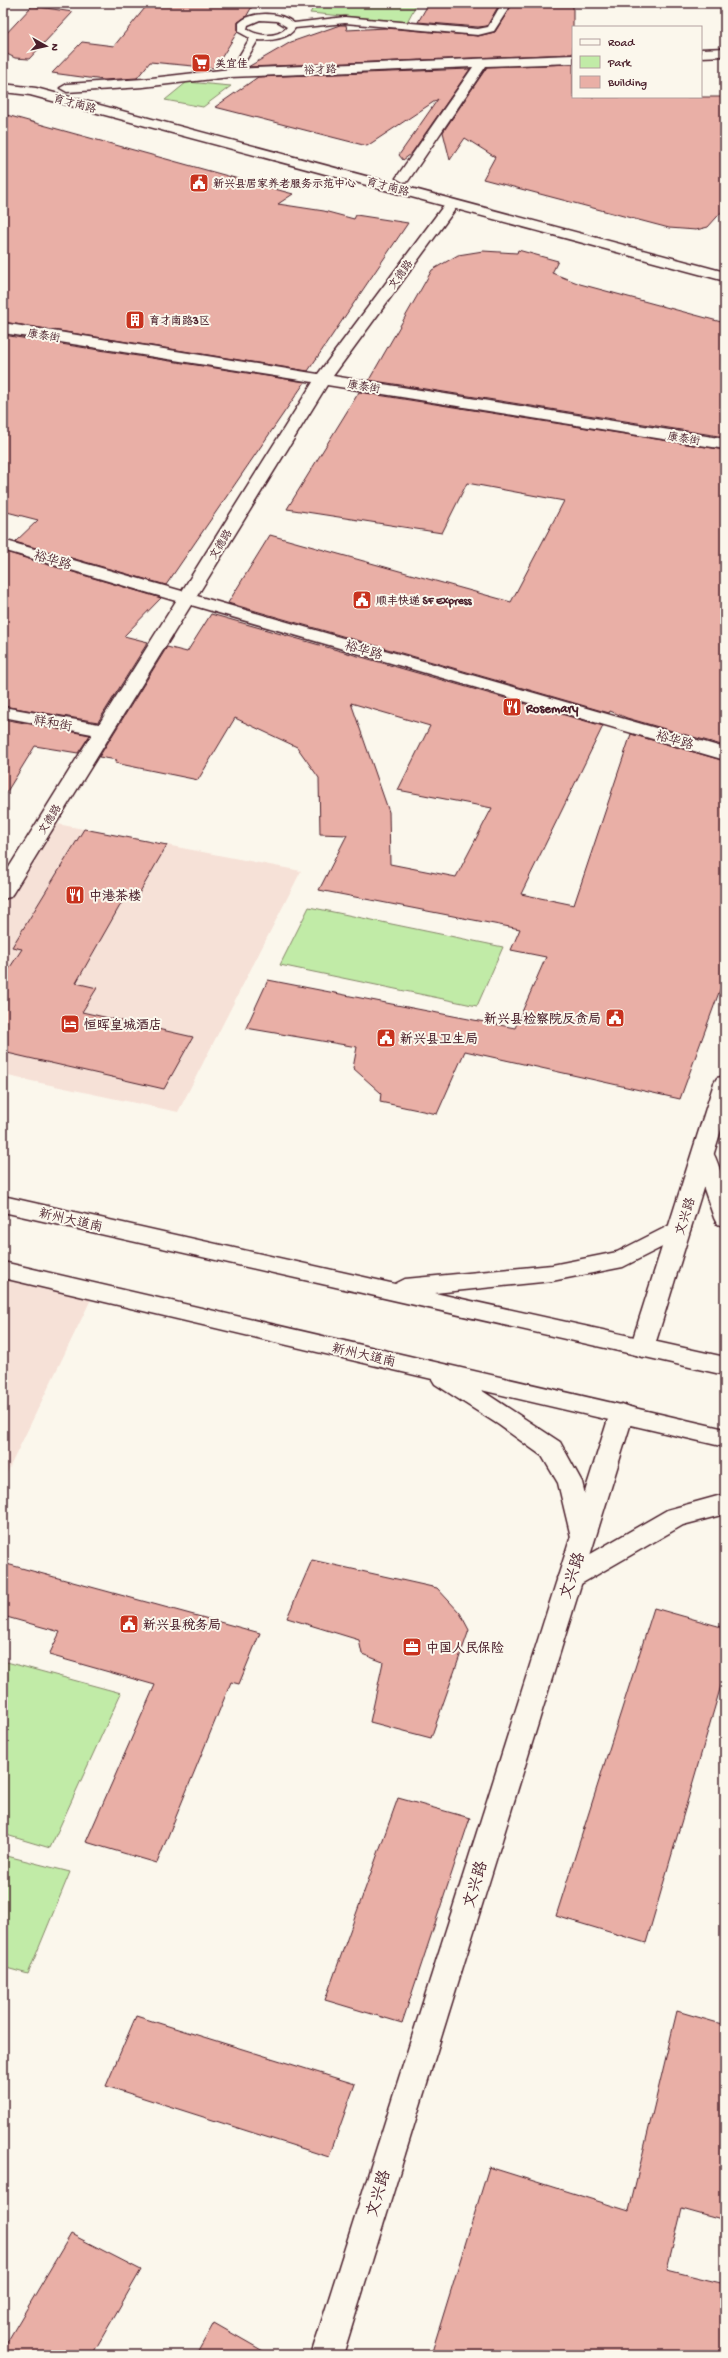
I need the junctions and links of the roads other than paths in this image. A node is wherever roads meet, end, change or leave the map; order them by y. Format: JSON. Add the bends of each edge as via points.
{"nodes":[{"id":1,"x":507,"y":3,"type":"edge"},
{"id":2,"x":292,"y":26,"type":"junction"},
{"id":3,"x":256,"y":36,"type":"junction"},
{"id":4,"x":725,"y":52,"type":"edge"},
{"id":5,"x":702,"y":53,"type":"edge"},
{"id":6,"x":572,"y":59,"type":"edge"},
{"id":7,"x":482,"y":63,"type":"junction"},
{"id":8,"x":234,"y":73,"type":"junction"},
{"id":9,"x":3,"y":79,"type":"edge"},
{"id":10,"x":3,"y":88,"type":"edge"},
{"id":11,"x":67,"y":88,"type":"junction"},
{"id":12,"x":403,"y":178,"type":"junction"},
{"id":13,"x":452,"y":204,"type":"junction"},
{"id":14,"x":725,"y":264,"type":"edge"},
{"id":15,"x":725,"y":278,"type":"edge"},
{"id":16,"x":3,"y":328,"type":"edge"},
{"id":17,"x":322,"y":380,"type":"junction"},
{"id":18,"x":725,"y":444,"type":"edge"},
{"id":19,"x":3,"y":545,"type":"edge"},
{"id":20,"x":187,"y":598,"type":"junction"},
{"id":21,"x":3,"y":712,"type":"edge"},
{"id":22,"x":104,"y":731,"type":"junction"},
{"id":23,"x":725,"y":754,"type":"edge"},
{"id":24,"x":3,"y":893,"type":"edge"},
{"id":25,"x":725,"y":1083,"type":"edge"},
{"id":26,"x":703,"y":1154,"type":"junction"},
{"id":27,"x":8,"y":1200,"type":"edge"},
{"id":28,"x":725,"y":1218,"type":"edge"},
{"id":29,"x":680,"y":1228,"type":"junction"},
{"id":30,"x":3,"y":1270,"type":"edge"},
{"id":31,"x":383,"y":1289,"type":"junction"},
{"id":32,"x":642,"y":1348,"type":"junction"},
{"id":33,"x":725,"y":1366,"type":"edge"},
{"id":34,"x":428,"y":1369,"type":"junction"},
{"id":35,"x":622,"y":1414,"type":"junction"},
{"id":36,"x":725,"y":1438,"type":"edge"},
{"id":37,"x":725,"y":1504,"type":"edge"},
{"id":38,"x":583,"y":1537,"type":"junction"},
{"id":39,"x":570,"y":1578,"type":"junction"},
{"id":40,"x":327,"y":2355,"type":"edge"}],
"edges":[{"from":1,"to":2,"type":"lane","via":[[491,29],[484,31],[345,20]]},
{"from":2,"to":3,"type":"lane","via":[[279,36]]},
{"from":2,"to":3,"type":"lane","via":[[285,20],[271,17],[256,18],[244,23],[242,30]]},
{"from":3,"to":8,"type":"lane"},
{"from":4,"to":5,"type":"street"},
{"from":6,"to":7,"type":"street","name":"裕才路"},
{"from":7,"to":8,"type":"street","name":"裕才路"},
{"from":7,"to":12,"type":"street"},
{"from":8,"to":11,"type":"street","name":"裕才路"},
{"from":9,"to":11,"type":"street","name":"育才南路","via":[[47,83]]},
{"from":10,"to":13,"type":"street","name":"育才南路","via":[[31,91]]},
{"from":11,"to":12,"type":"street","name":"育才南路"},
{"from":12,"to":14,"type":"street","name":"育才南路"},
{"from":13,"to":15,"type":"street","name":"育才南路"},
{"from":13,"to":17,"type":"street","name":"文德路"},
{"from":16,"to":17,"type":"street","name":"康泰街"},
{"from":17,"to":18,"type":"street","name":"康泰街"},
{"from":17,"to":20,"type":"street","name":"文德路"},
{"from":19,"to":20,"type":"street","name":"裕华路"},
{"from":20,"to":22,"type":"street","name":"文德路"},
{"from":20,"to":23,"type":"street","name":"裕华路"},
{"from":21,"to":22,"type":"street","name":"祥和街"},
{"from":22,"to":24,"type":"street","name":"文德路"},
{"from":25,"to":26,"type":"street","name":"文兴路"},
{"from":26,"to":28,"type":"street"},
{"from":26,"to":29,"type":"street","name":"文兴路"},
{"from":27,"to":31,"type":"street","name":"新州大道南"},
{"from":29,"to":31,"type":"street","via":[[623,1259],[552,1273]]},
{"from":29,"to":32,"type":"street","name":"文兴路"},
{"from":30,"to":34,"type":"street","name":"新州大道南"},
{"from":31,"to":32,"type":"street","name":"新州大道南"},
{"from":32,"to":33,"type":"street","name":"新州大道南"},
{"from":34,"to":35,"type":"street","name":"新州大道南"},
{"from":34,"to":38,"type":"street","via":[[551,1449],[570,1482]]},
{"from":35,"to":36,"type":"street","name":"新州大道南"},
{"from":35,"to":38,"type":"street","name":"文兴路"},
{"from":37,"to":39,"type":"street","via":[[676,1517]]},
{"from":38,"to":39,"type":"street","name":"文兴路"},
{"from":39,"to":40,"type":"street","name":"文兴路"}]}
